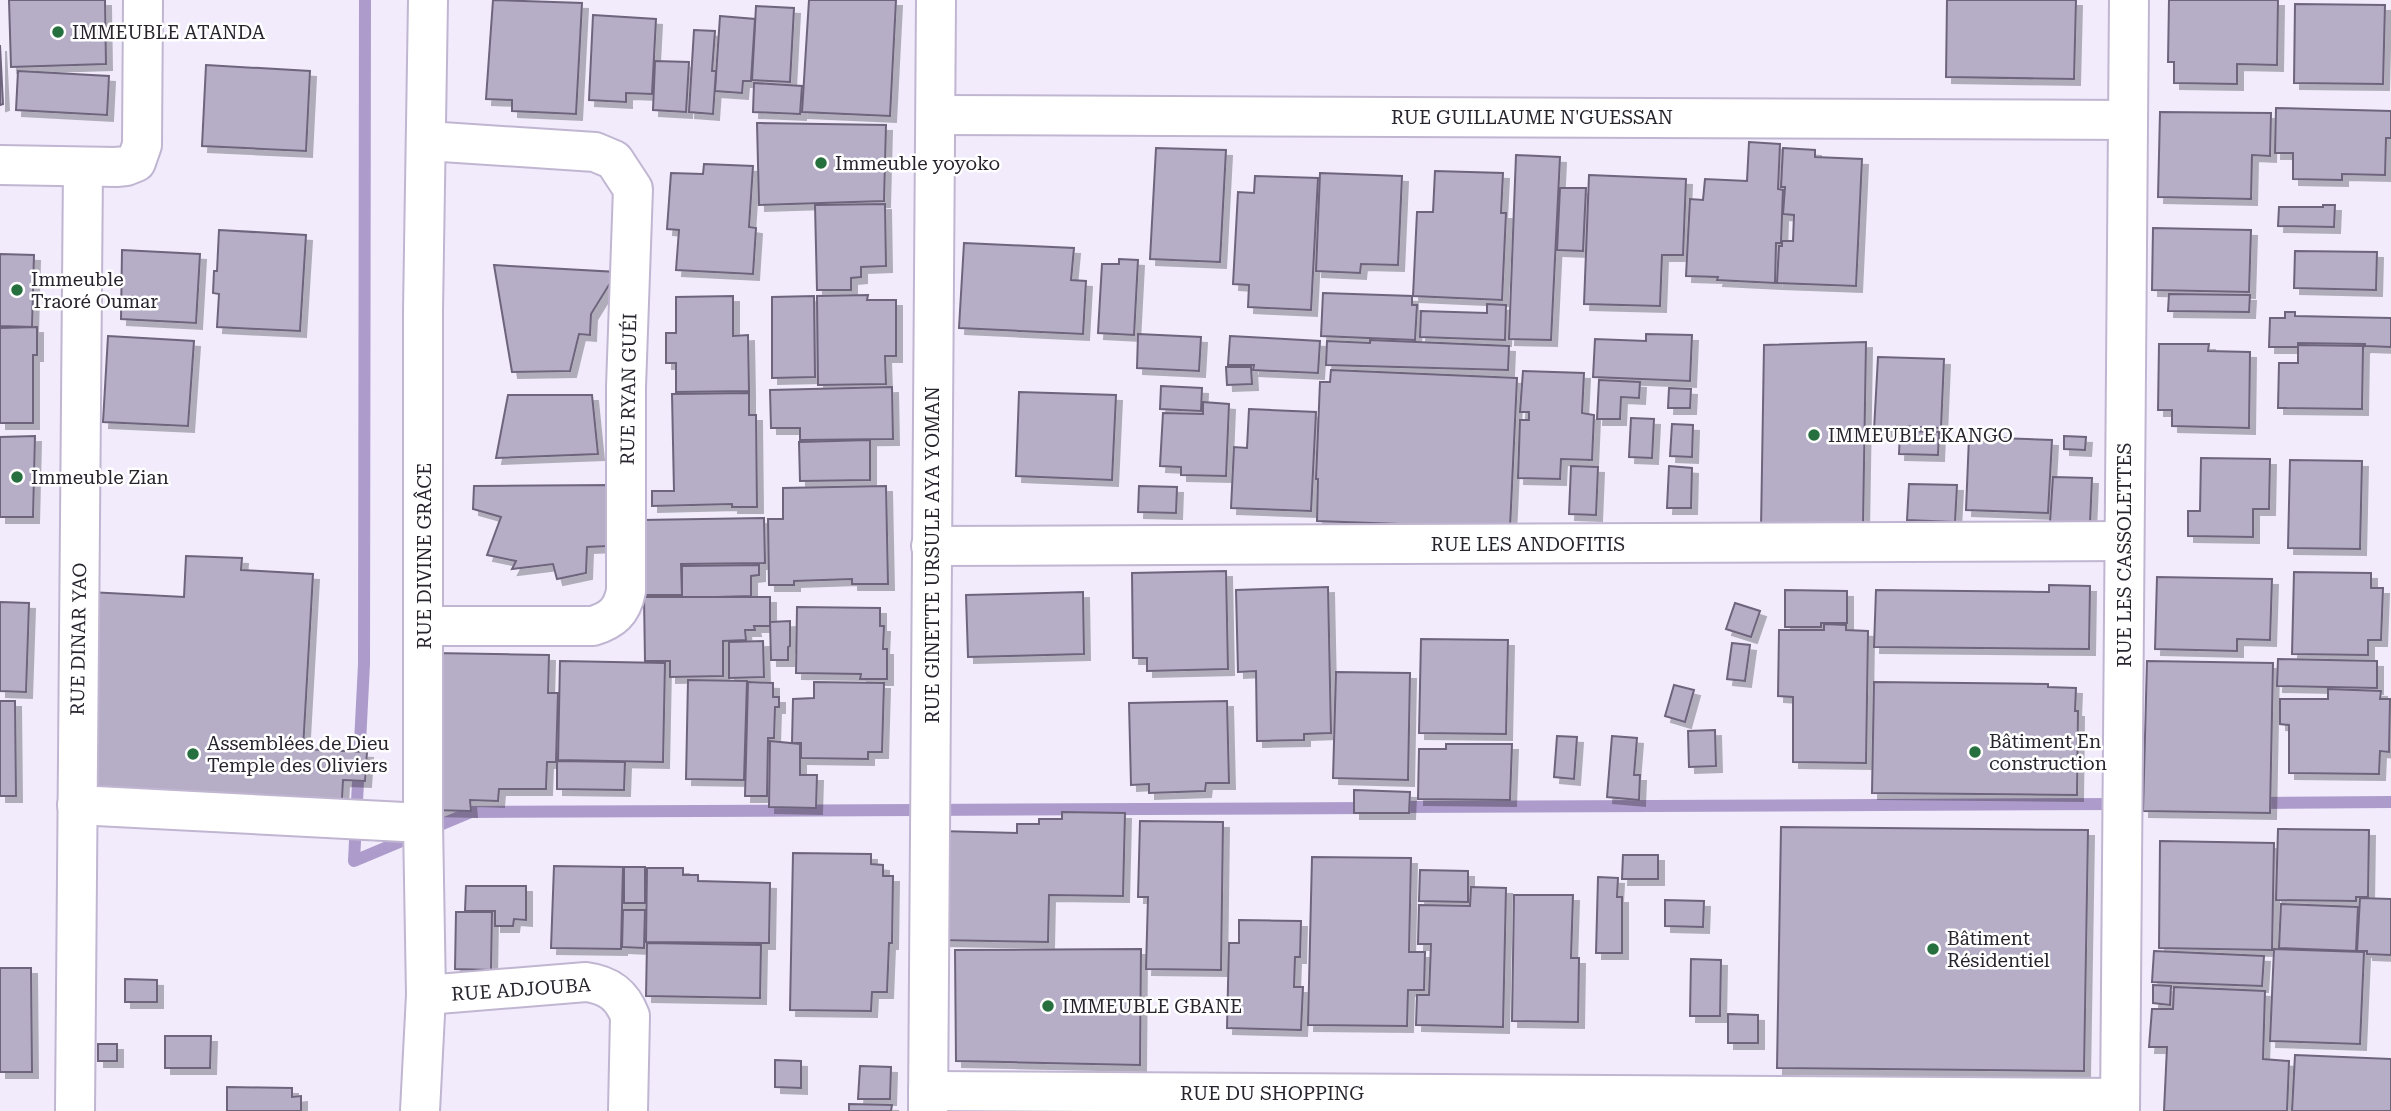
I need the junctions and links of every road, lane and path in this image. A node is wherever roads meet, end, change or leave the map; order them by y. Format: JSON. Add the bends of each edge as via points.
{"nodes":[{"id":1,"x":144,"y":0,"type":"edge"},
{"id":2,"x":428,"y":0,"type":"edge"},
{"id":3,"x":936,"y":0,"type":"edge"},
{"id":4,"x":2129,"y":0,"type":"edge"},
{"id":5,"x":936,"y":115,"type":"junction"},
{"id":6,"x":2128,"y":120,"type":"junction"},
{"id":7,"x":427,"y":141,"type":"junction"},
{"id":8,"x":0,"y":165,"type":"edge"},
{"id":9,"x":83,"y":167,"type":"junction"},
{"id":10,"x":2124,"y":541,"type":"junction"},
{"id":11,"x":931,"y":546,"type":"junction"},
{"id":12,"x":425,"y":626,"type":"junction"},
{"id":13,"x":77,"y":805,"type":"junction"},
{"id":14,"x":423,"y":823,"type":"junction"},
{"id":15,"x":426,"y":995,"type":"junction"},
{"id":16,"x":928,"y":1101,"type":"edge"},
{"id":17,"x":2120,"y":1105,"type":"edge"},
{"id":18,"x":75,"y":1111,"type":"edge"},
{"id":19,"x":420,"y":1111,"type":"edge"},
{"id":20,"x":628,"y":1111,"type":"edge"}],
"edges":[{"from":1,"to":9,"type":"street","via":[[139,155],[126,166]]},
{"from":2,"to":7,"type":"street","name":"RUE DIVINE GRÂCE"},
{"from":3,"to":5,"type":"street","name":"RUE GINETTE URSULE AYA YOMAN"},
{"from":4,"to":6,"type":"street","name":"RUE LES CASSOLETTES"},
{"from":5,"to":6,"type":"street","name":"RUE GUILLAUME N'GUESSAN"},
{"from":5,"to":11,"type":"street","name":"RUE GINETTE URSULE AYA YOMAN"},
{"from":6,"to":10,"type":"street","name":"RUE LES CASSOLETTES"},
{"from":7,"to":12,"type":"street","name":"RUE DIVINE GRÂCE"},
{"from":7,"to":12,"type":"street","name":"RUE RYAN GUÉI","via":[[595,152],[614,160],[633,189],[624,603],[618,614],[593,626]]},
{"from":8,"to":9,"type":"street"},
{"from":9,"to":13,"type":"street","name":"RUE DINAR YAO"},
{"from":10,"to":11,"type":"street","name":"RUE LES ANDOFITIS"},
{"from":10,"to":17,"type":"street","name":"RUE LES CASSOLETTES"},
{"from":11,"to":16,"type":"street","name":"RUE GINETTE URSULE AYA YOMAN"},
{"from":12,"to":14,"type":"street","name":"RUE DIVINE GRÂCE"},
{"from":13,"to":14,"type":"street"},
{"from":13,"to":18,"type":"street","name":"RUE DINAR YAO"},
{"from":14,"to":15,"type":"street","name":"RUE DIVINE GRÂCE"},
{"from":15,"to":19,"type":"street","name":"RUE DIVINE GRÂCE"},
{"from":15,"to":20,"type":"street","name":"RUE ADJOUBA","via":[[602,984],[625,1002],[630,1016]]},
{"from":16,"to":17,"type":"street","name":"RUE DU SHOPPING"}]}
